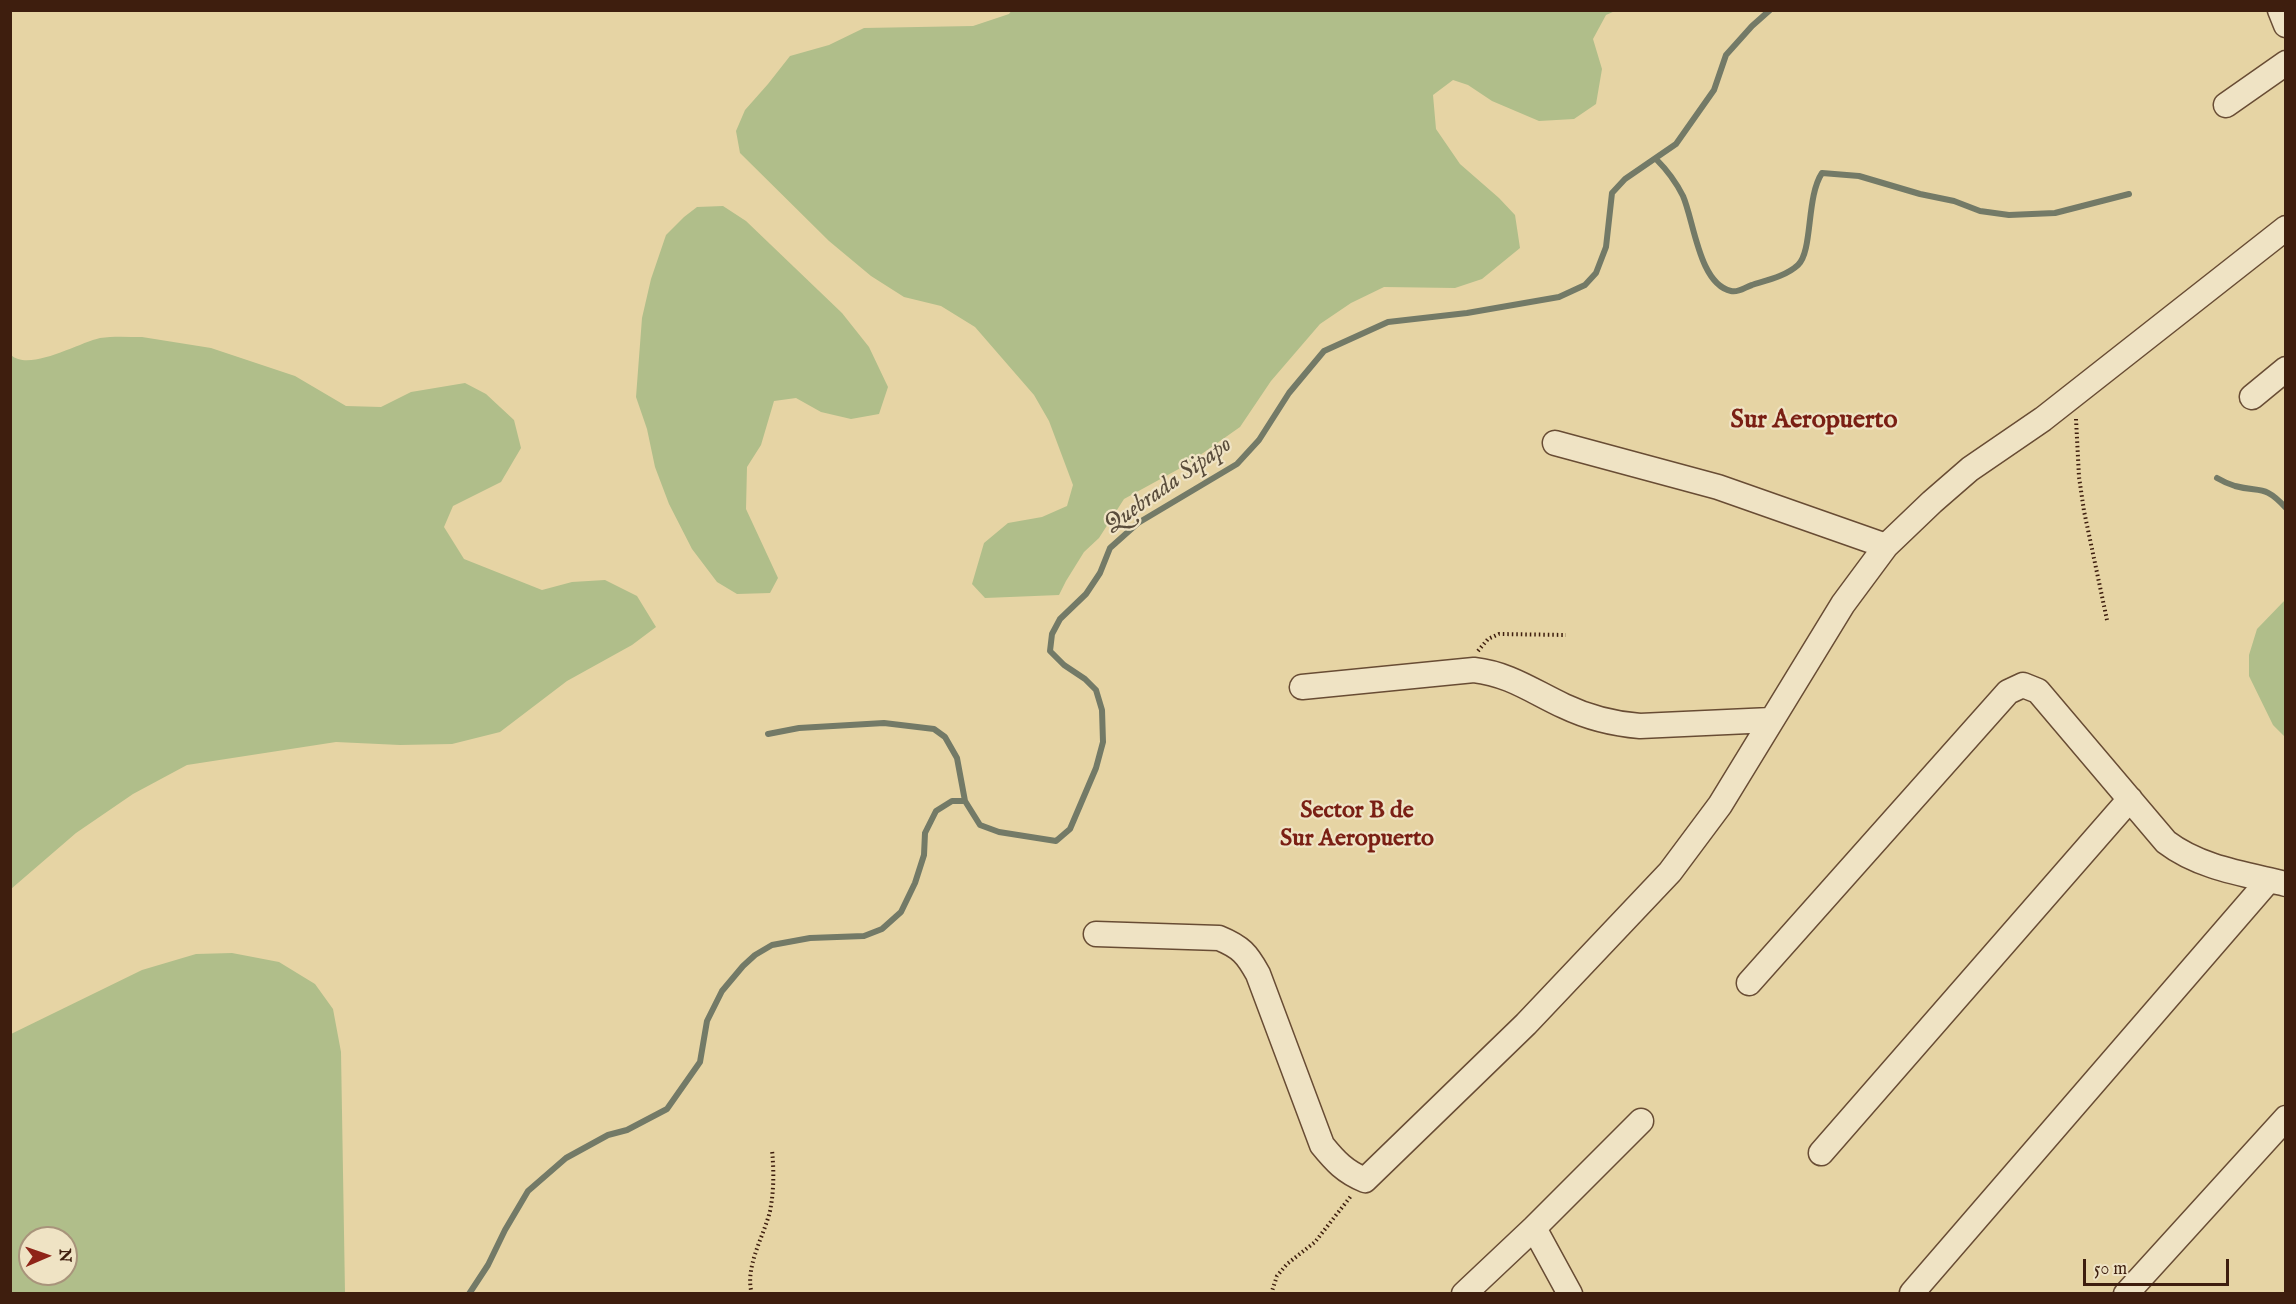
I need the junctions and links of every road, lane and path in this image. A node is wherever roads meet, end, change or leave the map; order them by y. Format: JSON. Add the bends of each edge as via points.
{"nodes":[{"id":1,"x":2280,"y":10,"type":"edge"},
{"id":2,"x":2286,"y":25,"type":"edge"},
{"id":3,"x":2286,"y":63,"type":"edge"},
{"id":4,"x":2226,"y":105,"type":"dead end"},
{"id":5,"x":2286,"y":228,"type":"edge"},
{"id":6,"x":2286,"y":369,"type":"edge"},
{"id":7,"x":2074,"y":394,"type":"junction"},
{"id":8,"x":2252,"y":397,"type":"dead end"},
{"id":9,"x":1555,"y":443,"type":"dead end"},
{"id":10,"x":1886,"y":546,"type":"junction"},
{"id":11,"x":2107,"y":620,"type":"dead end"},
{"id":12,"x":1566,"y":635,"type":"dead end"},
{"id":13,"x":1474,"y":670,"type":"junction"},
{"id":14,"x":1302,"y":687,"type":"dead end"},
{"id":15,"x":1771,"y":720,"type":"junction"},
{"id":16,"x":2130,"y":799,"type":"junction"},
{"id":17,"x":2278,"y":882,"type":"edge"},
{"id":18,"x":1096,"y":934,"type":"dead end"},
{"id":19,"x":1749,"y":983,"type":"dead end"},
{"id":20,"x":2286,"y":1118,"type":"edge"},
{"id":21,"x":1641,"y":1121,"type":"dead end"},
{"id":22,"x":772,"y":1150,"type":"dead end"},
{"id":23,"x":1821,"y":1153,"type":"dead end"},
{"id":24,"x":1365,"y":1180,"type":"junction"},
{"id":25,"x":1534,"y":1228,"type":"junction"},
{"id":26,"x":752,"y":1293,"type":"edge"},
{"id":27,"x":1271,"y":1293,"type":"edge"},
{"id":28,"x":1464,"y":1293,"type":"edge"},
{"id":29,"x":1570,"y":1293,"type":"edge"},
{"id":30,"x":1912,"y":1293,"type":"edge"},
{"id":31,"x":2127,"y":1293,"type":"edge"}],
"edges":[{"from":1,"to":2,"type":"street"},
{"from":3,"to":4,"type":"street"},
{"from":5,"to":7,"type":"street"},
{"from":6,"to":8,"type":"street"},
{"from":7,"to":10,"type":"street","via":[[1970,469]]},
{"from":7,"to":11,"type":"path","via":[[2079,477]]},
{"from":9,"to":10,"type":"street","via":[[1718,487]]},
{"from":10,"to":15,"type":"street","via":[[1843,604]]},
{"from":12,"to":13,"type":"path","via":[[1499,634],[1488,639],[1478,651]]},
{"from":13,"to":14,"type":"street"},
{"from":13,"to":15,"type":"street","via":[[1501,674],[1566,707],[1622,725]]},
{"from":15,"to":24,"type":"street","via":[[1720,805],[1670,872],[1526,1024]]},
{"from":16,"to":17,"type":"street","via":[[2178,851],[2215,866]]},
{"from":16,"to":19,"type":"street","via":[[2038,691],[2023,685],[2015,687]]},
{"from":16,"to":23,"type":"street"},
{"from":17,"to":30,"type":"street"},
{"from":18,"to":24,"type":"street","via":[[1219,938],[1247,954],[1322,1145],[1338,1165]]},
{"from":20,"to":31,"type":"street"},
{"from":21,"to":25,"type":"street"},
{"from":22,"to":26,"type":"path","via":[[772,1197],[750,1277]]},
{"from":24,"to":27,"type":"path","via":[[1315,1242],[1277,1276]]},
{"from":25,"to":28,"type":"street"},
{"from":25,"to":29,"type":"street"}]}
